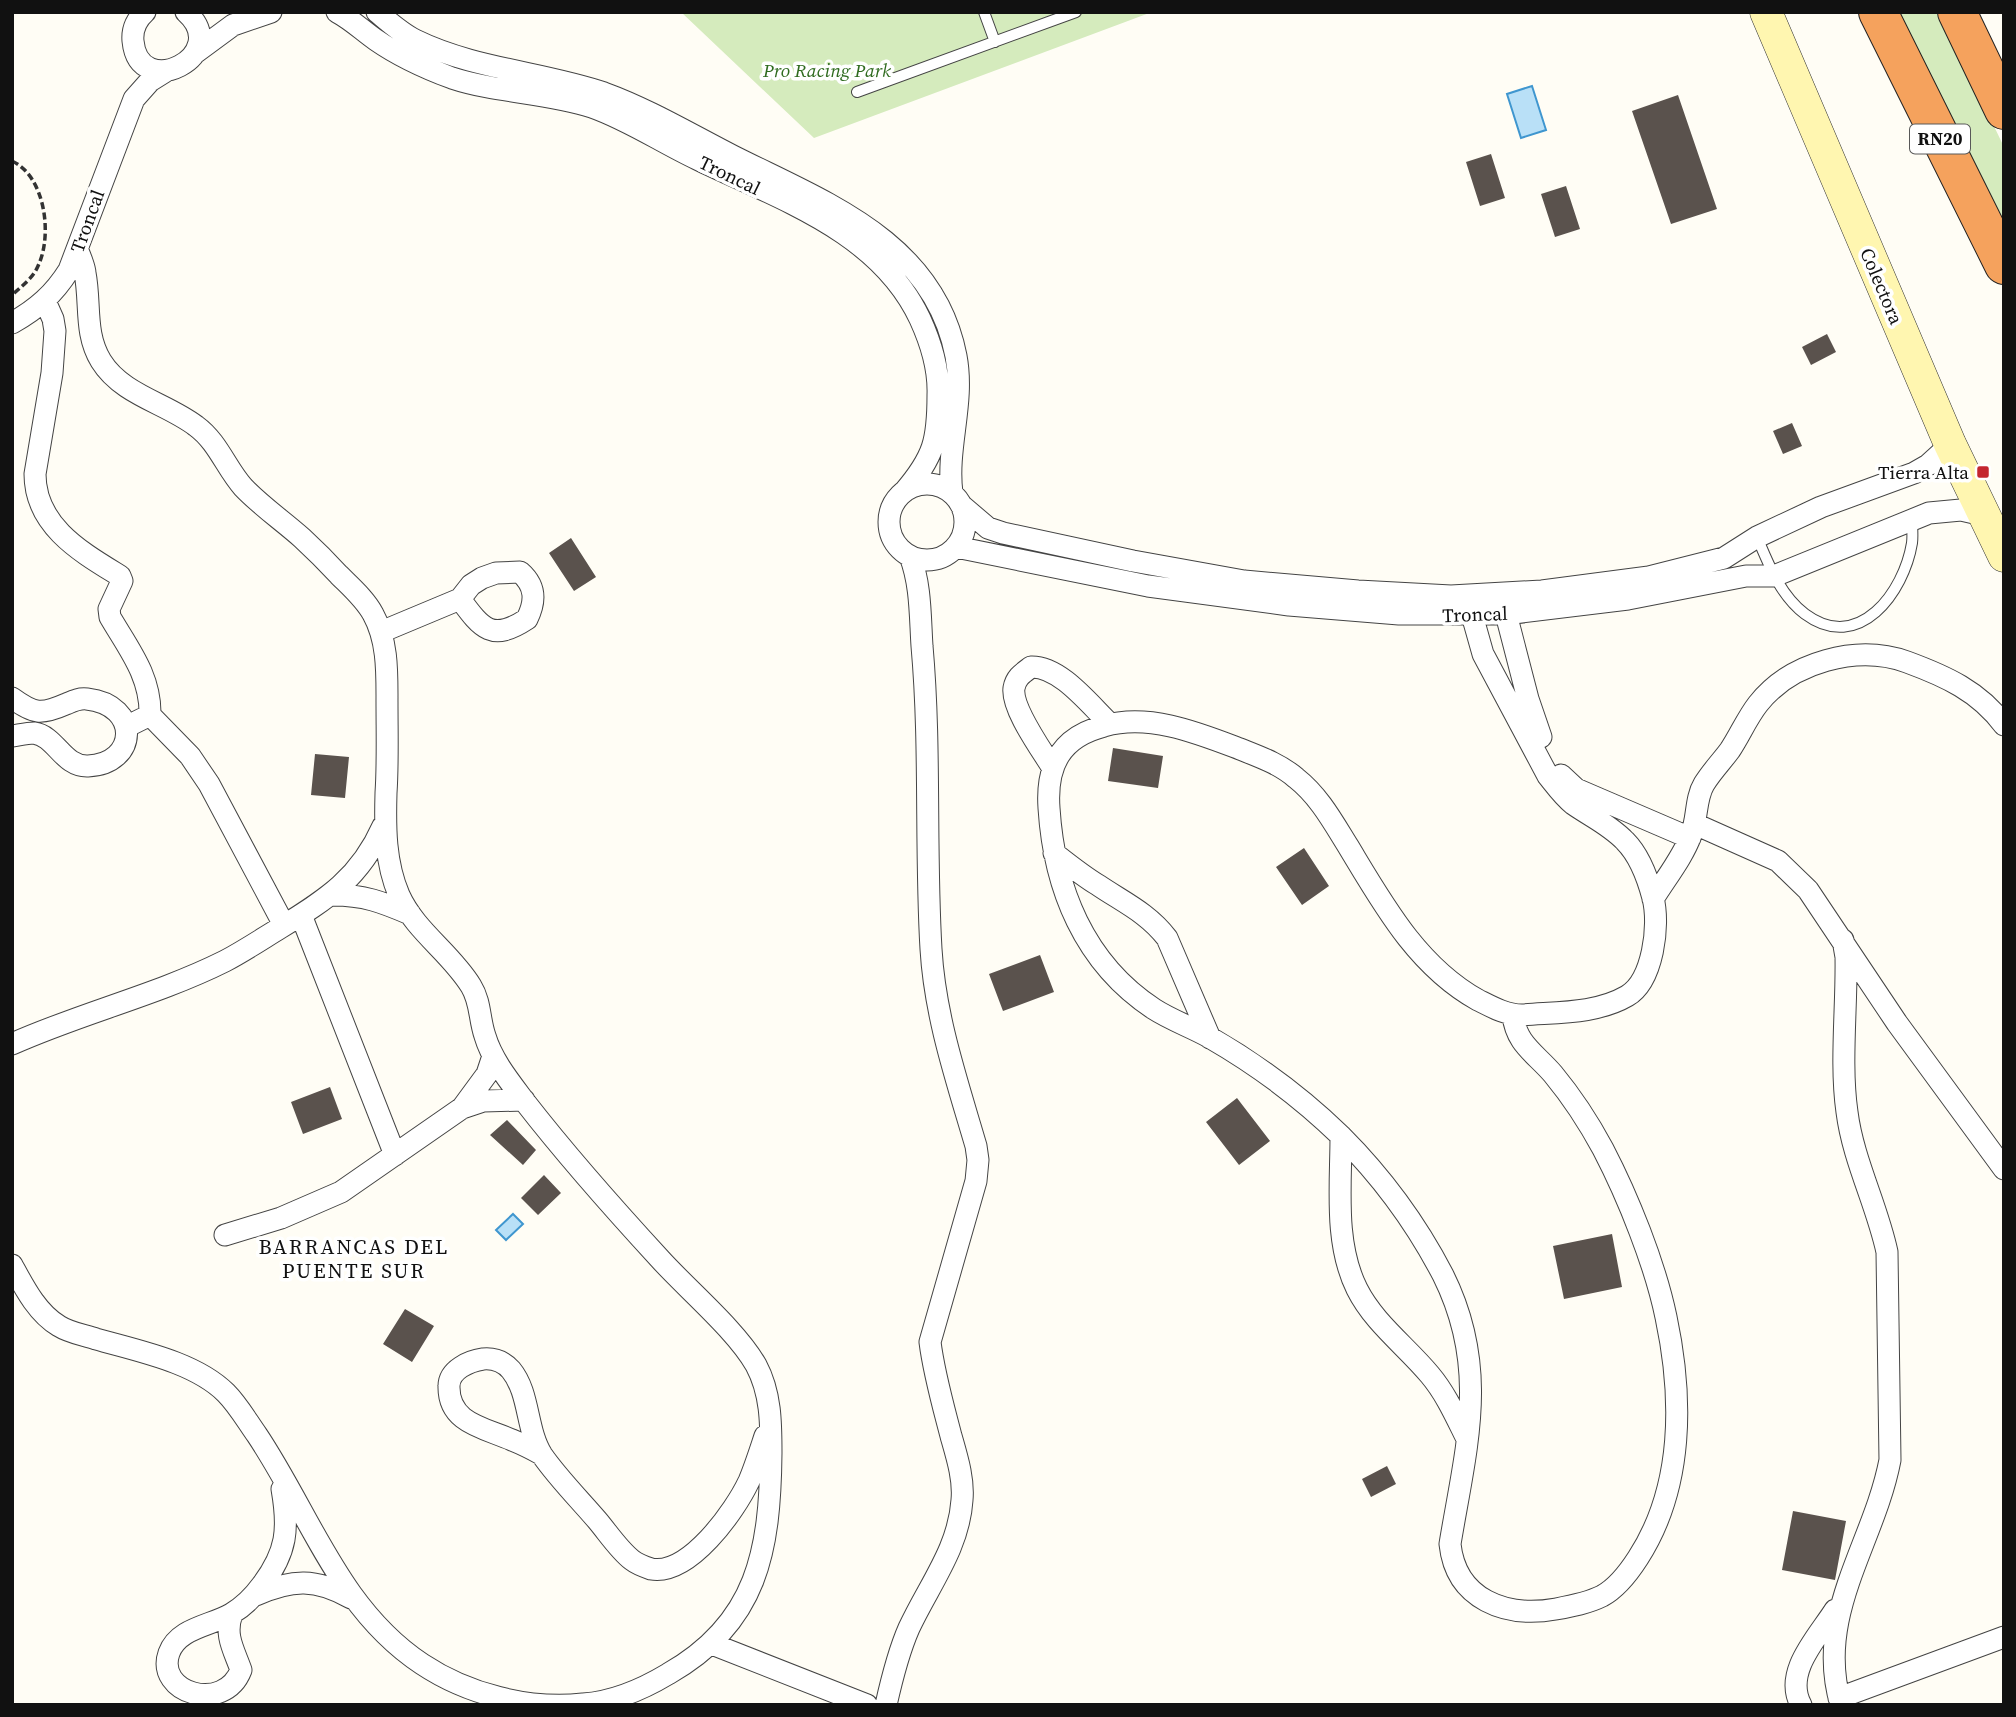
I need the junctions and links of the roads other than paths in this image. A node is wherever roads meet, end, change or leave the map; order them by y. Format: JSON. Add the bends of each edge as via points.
{"nodes":[{"id":1,"x":186,"y":12,"type":"edge"},
{"id":2,"x":271,"y":12,"type":"edge"},
{"id":3,"x":337,"y":12,"type":"edge"},
{"id":4,"x":377,"y":12,"type":"edge"},
{"id":5,"x":984,"y":12,"type":"edge"},
{"id":6,"x":1076,"y":12,"type":"edge"},
{"id":7,"x":1766,"y":12,"type":"edge"},
{"id":8,"x":1878,"y":12,"type":"edge"},
{"id":9,"x":1957,"y":12,"type":"edge"},
{"id":10,"x":140,"y":13,"type":"edge"},
{"id":11,"x":995,"y":42,"type":"junction"},
{"id":12,"x":134,"y":47,"type":"junction"},
{"id":13,"x":195,"y":53,"type":"junction"},
{"id":14,"x":166,"y":71,"type":"junction"},
{"id":15,"x":857,"y":92,"type":"dead end"},
{"id":16,"x":134,"y":99,"type":"junction"},
{"id":17,"x":2004,"y":110,"type":"edge"},
{"id":18,"x":77,"y":249,"type":"junction"},
{"id":19,"x":2004,"y":265,"type":"edge"},
{"id":20,"x":45,"y":301,"type":"junction"},
{"id":21,"x":12,"y":323,"type":"edge"},
{"id":22,"x":1950,"y":445,"type":"junction"},
{"id":23,"x":904,"y":492,"type":"junction"},
{"id":24,"x":957,"y":499,"type":"junction"},
{"id":25,"x":1983,"y":515,"type":"junction"},
{"id":26,"x":1912,"y":521,"type":"junction"},
{"id":27,"x":1757,"y":537,"type":"junction"},
{"id":28,"x":956,"y":547,"type":"junction"},
{"id":29,"x":910,"y":556,"type":"junction"},
{"id":30,"x":2004,"y":556,"type":"edge"},
{"id":31,"x":937,"y":559,"type":"junction"},
{"id":32,"x":1774,"y":576,"type":"junction"},
{"id":33,"x":460,"y":599,"type":"dead end"},
{"id":34,"x":919,"y":607,"type":"junction"},
{"id":35,"x":1506,"y":614,"type":"junction"},
{"id":36,"x":1472,"y":615,"type":"junction"},
{"id":37,"x":381,"y":632,"type":"junction"},
{"id":38,"x":12,"y":698,"type":"edge"},
{"id":39,"x":32,"y":711,"type":"junction"},
{"id":40,"x":150,"y":715,"type":"junction"},
{"id":41,"x":1110,"y":724,"type":"junction"},
{"id":42,"x":2004,"y":725,"type":"edge"},
{"id":43,"x":128,"y":726,"type":"junction"},
{"id":44,"x":34,"y":733,"type":"junction"},
{"id":45,"x":12,"y":736,"type":"edge"},
{"id":46,"x":1052,"y":767,"type":"junction"},
{"id":47,"x":383,"y":826,"type":"junction"},
{"id":48,"x":1693,"y":831,"type":"junction"},
{"id":49,"x":1054,"y":853,"type":"junction"},
{"id":50,"x":333,"y":894,"type":"junction"},
{"id":51,"x":1653,"y":899,"type":"junction"},
{"id":52,"x":410,"y":914,"type":"junction"},
{"id":53,"x":292,"y":920,"type":"junction"},
{"id":54,"x":1843,"y":940,"type":"junction"},
{"id":55,"x":1513,"y":1015,"type":"junction"},
{"id":56,"x":1210,"y":1038,"type":"junction"},
{"id":57,"x":12,"y":1044,"type":"edge"},
{"id":58,"x":493,"y":1056,"type":"junction"},
{"id":59,"x":524,"y":1100,"type":"junction"},
{"id":60,"x":462,"y":1108,"type":"junction"},
{"id":61,"x":1341,"y":1136,"type":"junction"},
{"id":62,"x":395,"y":1155,"type":"junction"},
{"id":63,"x":2004,"y":1169,"type":"edge"},
{"id":64,"x":225,"y":1235,"type":"dead end"},
{"id":65,"x":12,"y":1265,"type":"edge"},
{"id":66,"x":771,"y":1421,"type":"junction"},
{"id":67,"x":1467,"y":1439,"type":"junction"},
{"id":68,"x":269,"y":1454,"type":"junction"},
{"id":69,"x":541,"y":1454,"type":"junction"},
{"id":70,"x":1845,"y":1594,"type":"junction"},
{"id":71,"x":254,"y":1595,"type":"junction"},
{"id":72,"x":353,"y":1599,"type":"junction"},
{"id":73,"x":232,"y":1614,"type":"dead end"},
{"id":74,"x":2004,"y":1637,"type":"edge"},
{"id":75,"x":712,"y":1644,"type":"junction"},
{"id":76,"x":1840,"y":1701,"type":"edge"},
{"id":77,"x":867,"y":1705,"type":"edge"},
{"id":78,"x":886,"y":1705,"type":"edge"},
{"id":79,"x":1801,"y":1705,"type":"edge"}],
"edges":[{"from":1,"to":13,"type":"street","via":[[199,34]]},
{"from":2,"to":13,"type":"street","name":"Troncal","via":[[233,25]]},
{"from":3,"to":23,"type":"street","name":"Troncal","via":[[400,56],[453,78],[589,106],[626,120],[828,222],[865,248],[910,299],[929,337],[939,384],[935,441],[923,470]]},
{"from":4,"to":24,"type":"street","name":"Troncal","via":[[435,49],[629,103],[848,214],[884,238],[920,277],[936,303],[956,356],[959,389],[950,473]]},
{"from":5,"to":11,"type":"lane"},
{"from":6,"to":11,"type":"lane"},
{"from":7,"to":22,"type":"main road","name":"Colectora"},
{"from":8,"to":19,"type":"highway","number":"RN20"},
{"from":9,"to":17,"type":"highway"},
{"from":10,"to":12,"type":"street","name":"Troncal","via":[[132,36]]},
{"from":11,"to":15,"type":"lane"},
{"from":12,"to":14,"type":"street","via":[[146,65]]},
{"from":12,"to":16,"type":"street","name":"Troncal"},
{"from":13,"to":14,"type":"street","name":"Troncal","via":[[183,66]]},
{"from":14,"to":16,"type":"street","name":"Troncal","via":[[150,80]]},
{"from":16,"to":18,"type":"street","name":"Troncal"},
{"from":18,"to":20,"type":"street","name":"Troncal","via":[[59,287]]},
{"from":18,"to":37,"type":"street","via":[[85,271],[89,332],[112,376],[194,424],[211,439],[244,488],[361,597]]},
{"from":20,"to":21,"type":"street","name":"Troncal"},
{"from":20,"to":40,"type":"street","via":[[55,331],[35,487],[46,516],[60,533],[120,576],[110,617],[147,685]]},
{"from":22,"to":25,"type":"main road","name":"Colectora"},
{"from":22,"to":27,"type":"street","name":"Troncal","via":[[1914,472]]},
{"from":23,"to":24,"type":"street","name":"Troncal","via":[[928,484],[941,486]]},
{"from":23,"to":29,"type":"street","name":"Troncal","via":[[895,501],[889,526],[900,549]]},
{"from":24,"to":27,"type":"street","name":"Troncal","via":[[988,528],[1244,581],[1358,592],[1451,596],[1542,591],[1649,577],[1724,558]]},
{"from":24,"to":28,"type":"street","name":"Troncal","via":[[965,527]]},
{"from":25,"to":26,"type":"street","name":"Troncal","via":[[1946,510]]},
{"from":25,"to":30,"type":"main road","name":"Colectora"},
{"from":26,"to":32,"type":"street","name":"Troncal"},
{"from":26,"to":32,"type":"lane","via":[[1912,542],[1886,604],[1849,628],[1828,625],[1806,614]]},
{"from":27,"to":32,"type":"lane"},
{"from":28,"to":31,"type":"street"},
{"from":28,"to":36,"type":"street","name":"Troncal","via":[[1214,596],[1399,614]]},
{"from":29,"to":31,"type":"street"},
{"from":29,"to":34,"type":"street","via":[[918,578]]},
{"from":31,"to":34,"type":"street"},
{"from":32,"to":35,"type":"street","name":"Troncal","via":[[1746,576],[1628,599]]},
{"from":33,"to":37,"type":"street"},
{"from":34,"to":78,"type":"street","via":[[927,702],[933,984],[978,1160],[930,1342],[959,1467],[960,1520],[939,1574],[910,1626]]},
{"from":35,"to":36,"type":"street","name":"Troncal"},
{"from":35,"to":48,"type":"street","via":[[1538,730],[1557,771],[1576,789]]},
{"from":36,"to":51,"type":"street","via":[[1483,654],[1548,776],[1572,803],[1626,841],[1642,867]]},
{"from":37,"to":47,"type":"street","via":[[387,662]]},
{"from":38,"to":39,"type":"street"},
{"from":39,"to":43,"type":"street","via":[[47,711],[85,698],[112,708]]},
{"from":39,"to":44,"type":"street"},
{"from":40,"to":43,"type":"street"},
{"from":40,"to":53,"type":"street","via":[[190,756]]},
{"from":41,"to":46,"type":"street","via":[[1084,731]]},
{"from":41,"to":46,"type":"street","via":[[1049,669],[1031,667],[1019,675],[1014,689],[1017,708]]},
{"from":41,"to":55,"type":"street","via":[[1163,724],[1278,765],[1326,811],[1395,923],[1429,962],[1472,997]]},
{"from":42,"to":48,"type":"street","via":[[1973,693],[1954,681],[1898,659],[1854,654],[1820,662],[1770,690],[1757,706],[1699,794]]},
{"from":43,"to":44,"type":"street","via":[[126,740],[115,757],[86,766],[75,764]]},
{"from":44,"to":45,"type":"street"},
{"from":46,"to":49,"type":"street","via":[[1048,793]]},
{"from":47,"to":50,"type":"street","via":[[358,870]]},
{"from":47,"to":52,"type":"street","via":[[395,884]]},
{"from":48,"to":51,"type":"street"},
{"from":48,"to":54,"type":"street","via":[[1778,861],[1808,890]]},
{"from":49,"to":56,"type":"street","via":[[1158,926]]},
{"from":49,"to":56,"type":"street","via":[[1071,910],[1097,955],[1123,985],[1155,1009]]},
{"from":50,"to":52,"type":"street","via":[[379,900]]},
{"from":50,"to":53,"type":"street"},
{"from":51,"to":55,"type":"street","via":[[1649,964],[1629,995],[1587,1009]]},
{"from":52,"to":58,"type":"street","via":[[476,994]]},
{"from":53,"to":57,"type":"street","via":[[226,961]]},
{"from":53,"to":62,"type":"street"},
{"from":54,"to":63,"type":"street","via":[[1897,1023]]},
{"from":54,"to":70,"type":"street","via":[[1847,1113],[1887,1252],[1890,1447],[1885,1486]]},
{"from":55,"to":67,"type":"street","via":[[1518,1037],[1587,1120],[1604,1151],[1626,1197],[1666,1315],[1677,1407],[1672,1471],[1660,1520],[1620,1583],[1579,1605],[1517,1612],[1481,1598],[1466,1584],[1452,1560],[1450,1544]]},
{"from":56,"to":61,"type":"street","via":[[1278,1082]]},
{"from":58,"to":59,"type":"street"},
{"from":58,"to":60,"type":"street","via":[[487,1074]]},
{"from":59,"to":60,"type":"street","via":[[482,1101]]},
{"from":59,"to":66,"type":"street","via":[[747,1353],[768,1395]]},
{"from":60,"to":62,"type":"street"},
{"from":61,"to":67,"type":"street","via":[[1408,1216],[1455,1301],[1472,1376]]},
{"from":61,"to":67,"type":"street","via":[[1342,1238],[1350,1273],[1368,1308],[1442,1391]]},
{"from":62,"to":64,"type":"street","via":[[341,1192],[281,1218]]},
{"from":65,"to":68,"type":"street","via":[[42,1312],[57,1325],[160,1357],[220,1387]]},
{"from":66,"to":69,"type":"street","via":[[749,1480],[722,1523],[692,1556],[673,1567],[654,1570],[630,1559]]},
{"from":66,"to":75,"type":"street","via":[[770,1505],[761,1558],[733,1620]]},
{"from":68,"to":71,"type":"street","via":[[282,1489],[286,1534],[274,1569]]},
{"from":68,"to":72,"type":"street"},
{"from":69,"to":69,"type":"street","via":[[511,1370],[500,1361],[474,1360],[452,1375],[450,1399],[465,1420]]},
{"from":70,"to":76,"type":"street","via":[[1834,1637]]},
{"from":70,"to":79,"type":"street","via":[[1798,1668],[1794,1682]]},
{"from":71,"to":72,"type":"street","via":[[289,1583],[316,1583]]},
{"from":71,"to":73,"type":"street"},
{"from":72,"to":75,"type":"street","via":[[393,1643],[448,1680],[490,1695],[538,1704],[585,1704],[620,1696],[657,1681]]},
{"from":74,"to":76,"type":"street"},
{"from":75,"to":77,"type":"street"}]}
